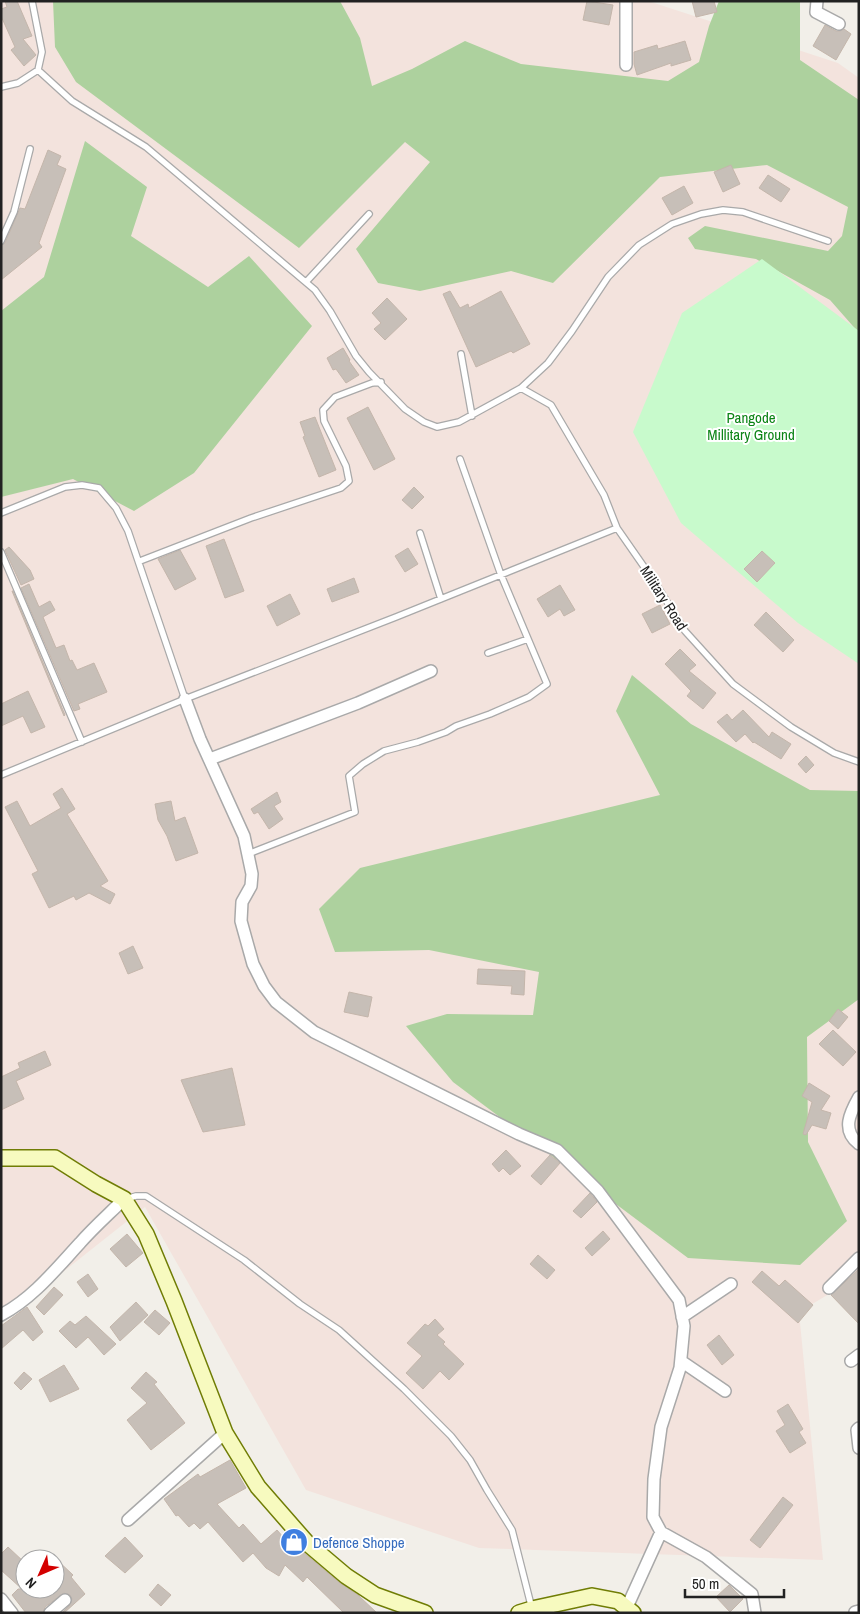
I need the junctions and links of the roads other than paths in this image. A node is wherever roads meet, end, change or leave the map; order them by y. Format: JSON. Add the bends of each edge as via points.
{"nodes":[{"id":1,"x":32,"y":1,"type":"edge"},
{"id":2,"x":626,"y":1,"type":"edge"},
{"id":3,"x":817,"y":1,"type":"edge"},
{"id":4,"x":839,"y":24,"type":"dead end"},
{"id":5,"x":626,"y":66,"type":"dead end"},
{"id":6,"x":38,"y":70,"type":"junction"},
{"id":7,"x":1,"y":87,"type":"edge"},
{"id":8,"x":30,"y":149,"type":"dead end"},
{"id":9,"x":369,"y":214,"type":"dead end"},
{"id":10,"x":1,"y":240,"type":"edge"},
{"id":11,"x":828,"y":241,"type":"dead end"},
{"id":12,"x":306,"y":282,"type":"junction"},
{"id":13,"x":461,"y":354,"type":"dead end"},
{"id":14,"x":381,"y":382,"type":"junction"},
{"id":15,"x":521,"y":388,"type":"junction"},
{"id":16,"x":472,"y":416,"type":"junction"},
{"id":17,"x":460,"y":459,"type":"dead end"},
{"id":18,"x":1,"y":513,"type":"edge"},
{"id":19,"x":617,"y":528,"type":"junction"},
{"id":20,"x":420,"y":533,"type":"dead end"},
{"id":21,"x":1,"y":552,"type":"edge"},
{"id":22,"x":140,"y":561,"type":"junction"},
{"id":23,"x":500,"y":575,"type":"junction"},
{"id":24,"x":442,"y":599,"type":"junction"},
{"id":25,"x":528,"y":639,"type":"junction"},
{"id":26,"x":488,"y":653,"type":"dead end"},
{"id":27,"x":431,"y":671,"type":"dead end"},
{"id":28,"x":185,"y":699,"type":"junction"},
{"id":29,"x":82,"y":742,"type":"junction"},
{"id":30,"x":210,"y":759,"type":"junction"},
{"id":31,"x":859,"y":762,"type":"edge"},
{"id":32,"x":1,"y":775,"type":"edge"},
{"id":33,"x":248,"y":854,"type":"junction"},
{"id":34,"x":859,"y":1096,"type":"edge"},
{"id":35,"x":859,"y":1144,"type":"edge"},
{"id":36,"x":1,"y":1158,"type":"edge"},
{"id":37,"x":124,"y":1199,"type":"junction"},
{"id":38,"x":859,"y":1258,"type":"edge"},
{"id":39,"x":731,"y":1284,"type":"dead end"},
{"id":40,"x":829,"y":1288,"type":"dead end"},
{"id":41,"x":1,"y":1315,"type":"edge"},
{"id":42,"x":682,"y":1317,"type":"junction"},
{"id":43,"x":681,"y":1361,"type":"junction"},
{"id":44,"x":725,"y":1391,"type":"dead end"},
{"id":45,"x":859,"y":1428,"type":"edge"},
{"id":46,"x":226,"y":1433,"type":"junction"},
{"id":47,"x":859,"y":1448,"type":"edge"},
{"id":48,"x":128,"y":1520,"type":"dead end"},
{"id":49,"x":661,"y":1532,"type":"junction"},
{"id":50,"x":1,"y":1599,"type":"edge"},
{"id":51,"x":65,"y":1600,"type":"dead end"},
{"id":52,"x":630,"y":1610,"type":"edge"},
{"id":53,"x":526,"y":1611,"type":"edge"},
{"id":54,"x":423,"y":1612,"type":"edge"},
{"id":55,"x":12,"y":1613,"type":"edge"},
{"id":56,"x":50,"y":1613,"type":"edge"},
{"id":57,"x":755,"y":1613,"type":"edge"}],
"edges":[{"from":1,"to":6,"type":"lane","via":[[42,52]]},
{"from":2,"to":5,"type":"street"},
{"from":3,"to":4,"type":"street","via":[[816,12]]},
{"from":6,"to":7,"type":"lane","via":[[18,82]]},
{"from":6,"to":12,"type":"lane","via":[[72,101],[146,147]]},
{"from":8,"to":10,"type":"lane","via":[[14,212]]},
{"from":9,"to":12,"type":"lane"},
{"from":11,"to":15,"type":"lane","via":[[743,212],[724,210],[672,224],[639,245],[608,277],[548,363]]},
{"from":12,"to":14,"type":"lane","via":[[322,299],[356,356]]},
{"from":13,"to":16,"type":"lane"},
{"from":14,"to":16,"type":"lane","via":[[405,408],[437,427]]},
{"from":14,"to":22,"type":"lane","via":[[335,396],[323,410],[324,421],[348,474],[349,482],[341,488],[242,521]]},
{"from":15,"to":16,"type":"lane"},
{"from":15,"to":19,"type":"lane","name":"Military Road","via":[[551,405],[604,495]]},
{"from":17,"to":23,"type":"lane"},
{"from":18,"to":22,"type":"lane","via":[[65,488],[82,485],[99,488],[120,515]]},
{"from":19,"to":23,"type":"lane"},
{"from":19,"to":31,"type":"lane","name":"Military Road","via":[[685,630],[733,684],[791,727],[834,753]]},
{"from":20,"to":24,"type":"lane"},
{"from":21,"to":29,"type":"lane"},
{"from":22,"to":28,"type":"lane"},
{"from":23,"to":24,"type":"lane"},
{"from":23,"to":25,"type":"lane"},
{"from":24,"to":28,"type":"lane"},
{"from":25,"to":26,"type":"lane"},
{"from":25,"to":33,"type":"lane","via":[[547,684],[529,697],[490,714],[418,742],[384,751],[349,776],[355,812]]},
{"from":27,"to":30,"type":"street","via":[[358,703]]},
{"from":28,"to":29,"type":"lane"},
{"from":28,"to":30,"type":"street"},
{"from":29,"to":32,"type":"lane"},
{"from":30,"to":33,"type":"street","via":[[244,836]]},
{"from":33,"to":42,"type":"street","via":[[252,874],[242,902],[241,921],[253,964],[276,1002],[314,1032],[557,1150],[598,1191],[679,1300]]},
{"from":34,"to":35,"type":"street","via":[[849,1114],[849,1130]]},
{"from":36,"to":37,"type":"main road","via":[[55,1158]]},
{"from":37,"to":41,"type":"street","via":[[48,1279]]},
{"from":37,"to":46,"type":"main road","via":[[146,1234]]},
{"from":37,"to":53,"type":"lane","via":[[146,1196],[244,1260],[339,1330],[404,1388],[451,1436],[470,1460],[512,1530]]},
{"from":38,"to":40,"type":"street"},
{"from":39,"to":42,"type":"street"},
{"from":42,"to":43,"type":"street"},
{"from":43,"to":44,"type":"street"},
{"from":43,"to":49,"type":"street","via":[[661,1427],[654,1479],[653,1517]]},
{"from":45,"to":47,"type":"street"},
{"from":46,"to":48,"type":"street"},
{"from":46,"to":54,"type":"main road","via":[[258,1487],[307,1543],[346,1576],[375,1595]]},
{"from":49,"to":52,"type":"street"},
{"from":49,"to":57,"type":"street","via":[[706,1557],[752,1594]]},
{"from":50,"to":55,"type":"street"},
{"from":51,"to":56,"type":"street"},
{"from":52,"to":53,"type":"main road","via":[[618,1601],[592,1596]]}]}
